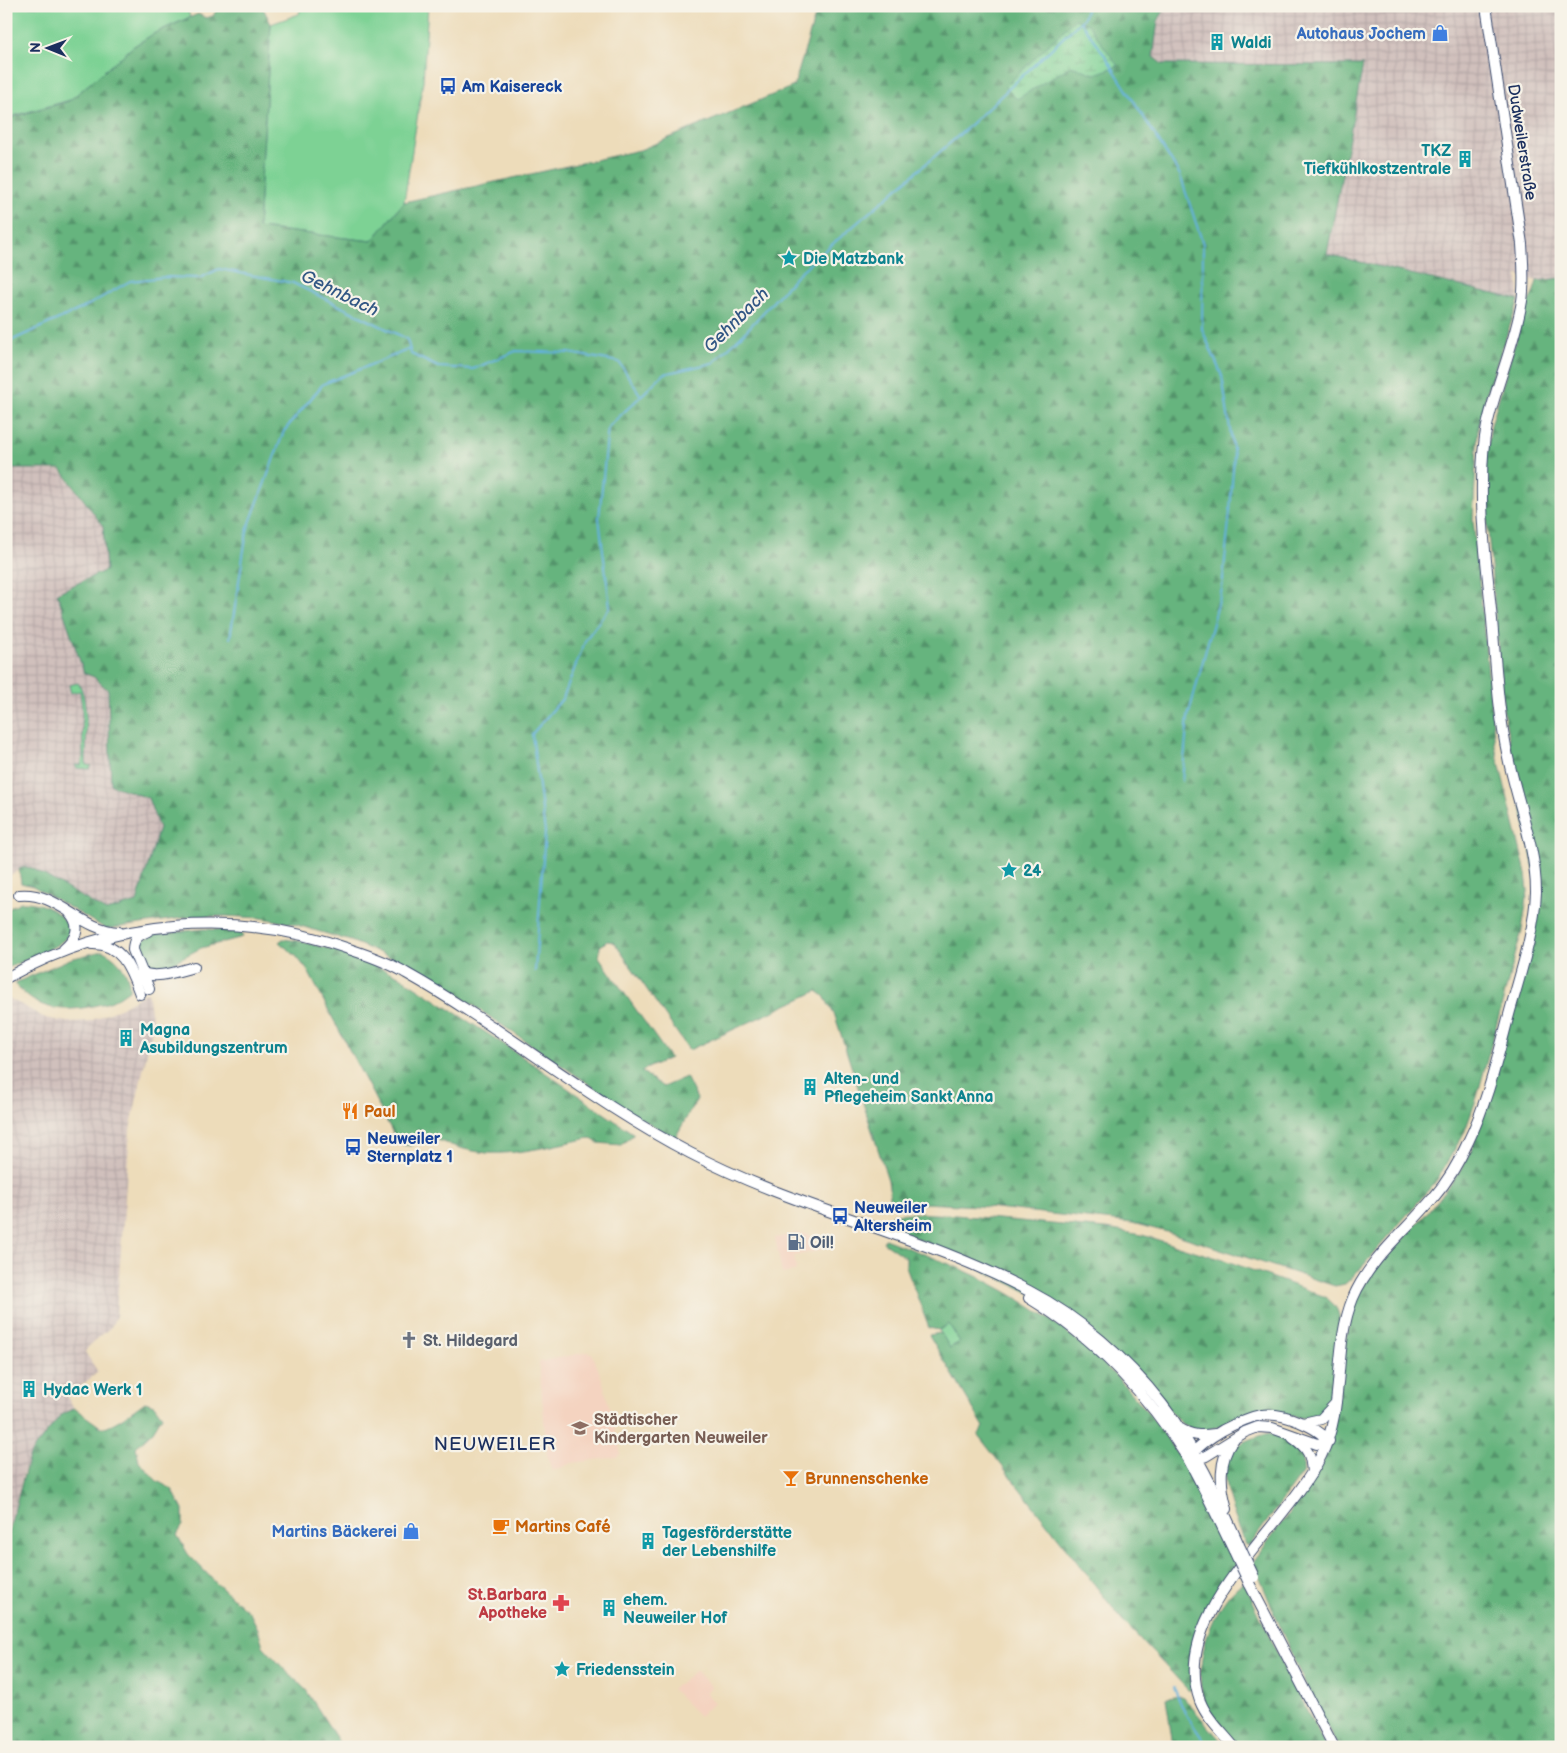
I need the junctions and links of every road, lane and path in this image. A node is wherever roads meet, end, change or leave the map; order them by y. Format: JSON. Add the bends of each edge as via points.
{"nodes":[{"id":1,"x":1486,"y":6,"type":"edge"},
{"id":2,"x":18,"y":894,"type":"dead end"},
{"id":3,"x":65,"y":909,"type":"junction"},
{"id":4,"x":156,"y":928,"type":"junction"},
{"id":5,"x":127,"y":932,"type":"junction"},
{"id":6,"x":84,"y":944,"type":"junction"},
{"id":7,"x":57,"y":954,"type":"junction"},
{"id":8,"x":194,"y":967,"type":"dead end"},
{"id":9,"x":141,"y":972,"type":"junction"},
{"id":10,"x":6,"y":978,"type":"edge"},
{"id":11,"x":978,"y":1267,"type":"junction"},
{"id":12,"x":1336,"y":1403,"type":"junction"},
{"id":13,"x":1302,"y":1423,"type":"junction"},
{"id":14,"x":1178,"y":1428,"type":"junction"},
{"id":15,"x":1216,"y":1434,"type":"junction"},
{"id":16,"x":1288,"y":1434,"type":"junction"},
{"id":17,"x":1235,"y":1438,"type":"junction"},
{"id":18,"x":1329,"y":1441,"type":"junction"},
{"id":19,"x":1193,"y":1457,"type":"junction"},
{"id":20,"x":1312,"y":1474,"type":"junction"},
{"id":21,"x":1234,"y":1532,"type":"junction"},
{"id":22,"x":1237,"y":1548,"type":"junction"},
{"id":23,"x":1234,"y":1747,"type":"edge"},
{"id":24,"x":1334,"y":1747,"type":"edge"}],
"edges":[{"from":1,"to":12,"type":"main road","name":"Dudweilerstraße","via":[[1522,244],[1523,282],[1518,316],[1486,430],[1482,499],[1500,708],[1509,763],[1534,863],[1535,898],[1517,986],[1480,1114],[1449,1177],[1384,1251],[1352,1300],[1344,1331]]},
{"from":2,"to":3,"type":"main road","via":[[40,895]]},
{"from":3,"to":5,"type":"main road","via":[[100,929]]},
{"from":3,"to":7,"type":"main road","via":[[76,921],[78,930],[70,944]]},
{"from":4,"to":5,"type":"main road"},
{"from":4,"to":9,"type":"main road","via":[[138,936],[133,944]]},
{"from":4,"to":11,"type":"main road","via":[[210,924],[263,928],[317,938],[365,955],[405,972],[442,994],[615,1110],[693,1155],[775,1191]]},
{"from":5,"to":6,"type":"main road"},
{"from":6,"to":7,"type":"main road"},
{"from":6,"to":9,"type":"main road","via":[[105,945],[118,952],[145,992]]},
{"from":7,"to":10,"type":"main road"},
{"from":8,"to":9,"type":"main road","via":[[152,976]]},
{"from":11,"to":14,"type":"main road","via":[[1045,1300],[1091,1334],[1147,1386]]},
{"from":11,"to":19,"type":"main road","via":[[1048,1311],[1102,1354],[1134,1386]]},
{"from":12,"to":13,"type":"main road","via":[[1321,1419]]},
{"from":12,"to":18,"type":"main road","name":"Dudweilerstraße"},
{"from":13,"to":15,"type":"main road","via":[[1282,1415],[1263,1414],[1244,1419]]},
{"from":13,"to":18,"type":"main road","via":[[1318,1430]]},
{"from":14,"to":15,"type":"main road","via":[[1198,1436]]},
{"from":14,"to":19,"type":"main road"},
{"from":15,"to":19,"type":"main road"},
{"from":16,"to":17,"type":"main road","via":[[1258,1427]]},
{"from":16,"to":18,"type":"main road","via":[[1317,1444]]},
{"from":16,"to":20,"type":"main road","via":[[1308,1452]]},
{"from":17,"to":19,"type":"main road","via":[[1206,1456]]},
{"from":17,"to":21,"type":"main road","via":[[1225,1454],[1221,1469],[1225,1503]]},
{"from":18,"to":20,"type":"main road","name":"Dudweilerstraße"},
{"from":19,"to":21,"type":"main road"},
{"from":19,"to":22,"type":"main road"},
{"from":20,"to":23,"type":"main road","name":"Dudweilerstraße","via":[[1233,1578],[1209,1614],[1198,1642],[1195,1668],[1200,1700]]},
{"from":21,"to":22,"type":"main road"},
{"from":22,"to":24,"type":"main road","bridge":true}]}
